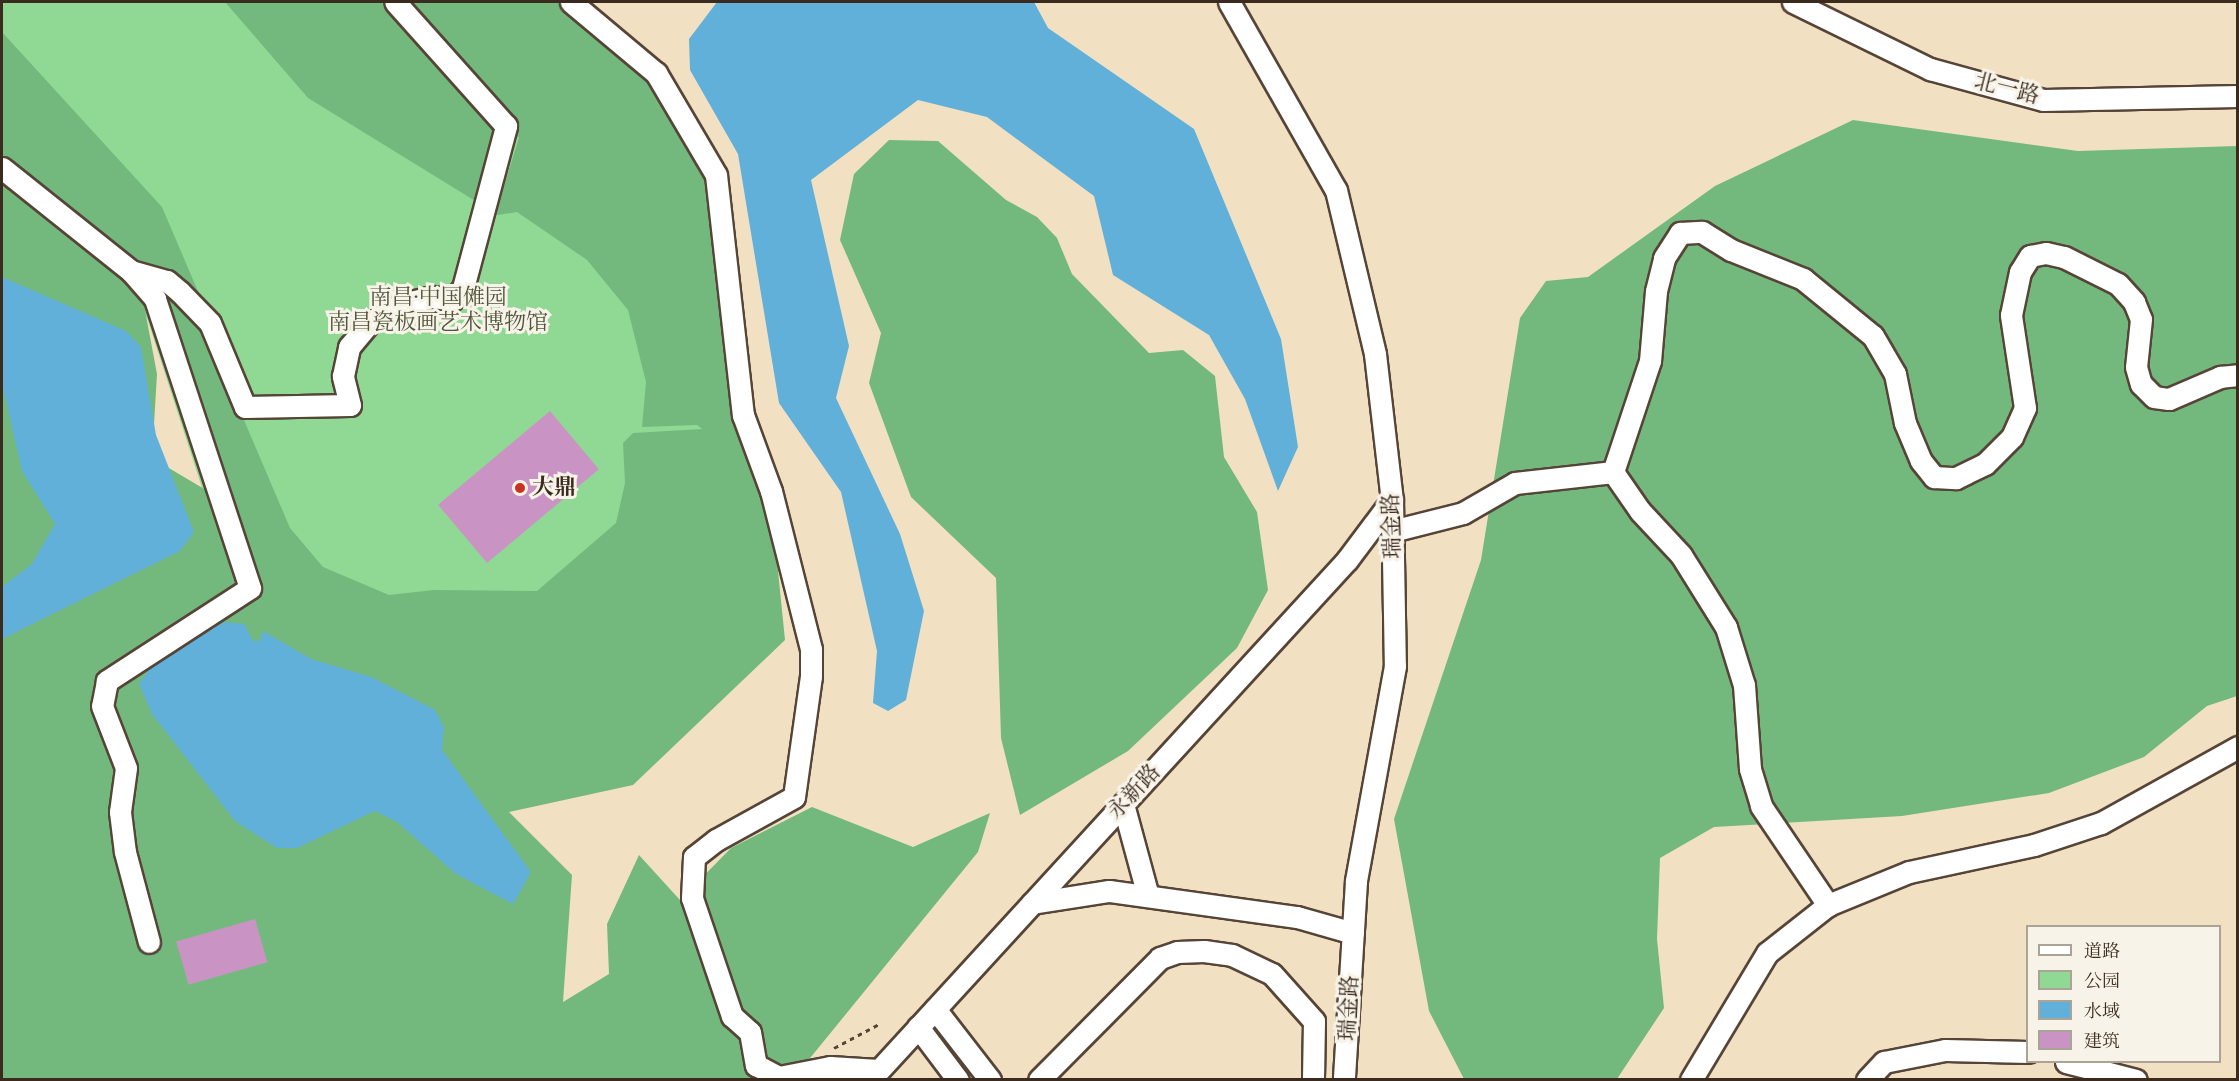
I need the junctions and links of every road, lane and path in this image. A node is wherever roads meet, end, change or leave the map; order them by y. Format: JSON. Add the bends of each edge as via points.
{"nodes":[{"id":1,"x":395,"y":2,"type":"edge"},
{"id":2,"x":571,"y":2,"type":"edge"},
{"id":3,"x":1230,"y":2,"type":"edge"},
{"id":4,"x":1794,"y":2,"type":"edge"},
{"id":5,"x":2238,"y":96,"type":"edge"},
{"id":6,"x":2,"y":168,"type":"edge"},
{"id":7,"x":131,"y":271,"type":"junction"},
{"id":8,"x":2238,"y":375,"type":"edge"},
{"id":9,"x":1613,"y":472,"type":"junction"},
{"id":10,"x":1392,"y":500,"type":"junction"},
{"id":11,"x":1392,"y":531,"type":"junction"},
{"id":12,"x":2238,"y":747,"type":"edge"},
{"id":13,"x":1123,"y":804,"type":"junction"},
{"id":14,"x":1148,"y":896,"type":"junction"},
{"id":15,"x":1032,"y":903,"type":"junction"},
{"id":16,"x":1828,"y":905,"type":"junction"},
{"id":17,"x":1353,"y":933,"type":"junction"},
{"id":18,"x":148,"y":942,"type":"dead end"},
{"id":19,"x":935,"y":1009,"type":"junction"},
{"id":20,"x":918,"y":1027,"type":"junction"},
{"id":21,"x":2026,"y":1052,"type":"edge"},
{"id":22,"x":2070,"y":1063,"type":"edge"},
{"id":23,"x":874,"y":1075,"type":"edge"},
{"id":24,"x":958,"y":1080,"type":"edge"},
{"id":25,"x":990,"y":1080,"type":"edge"},
{"id":26,"x":1040,"y":1080,"type":"edge"},
{"id":27,"x":1313,"y":1080,"type":"edge"},
{"id":28,"x":1344,"y":1080,"type":"edge"},
{"id":29,"x":1691,"y":1080,"type":"edge"},
{"id":30,"x":1867,"y":1080,"type":"edge"},
{"id":31,"x":2136,"y":1080,"type":"edge"}],
"edges":[{"from":1,"to":7,"type":"street","via":[[506,126],[463,288],[452,300],[433,297],[402,304],[369,322],[349,347],[343,376],[350,405],[245,407],[210,323],[167,281]]},
{"from":2,"to":23,"type":"street","via":[[656,73],[716,175],[743,415],[771,491],[811,649],[811,676],[794,797],[716,840],[694,857],[692,898],[732,1016],[750,1032],[756,1065],[779,1077],[830,1067]]},
{"from":3,"to":10,"type":"street","name":"瑞金路","via":[[1336,190],[1375,354]]},
{"from":4,"to":5,"type":"street","name":"北一路","via":[[1930,69],[2043,100]]},
{"from":6,"to":7,"type":"street"},
{"from":7,"to":18,"type":"street","via":[[155,299],[250,588],[107,681],[102,706],[126,768],[120,813],[125,852]]},
{"from":8,"to":9,"type":"street","via":[[2220,377],[2169,399],[2154,397],[2141,384],[2136,367],[2141,319],[2134,302],[2118,284],[2064,257],[2046,253],[2031,256],[2020,272],[2011,315],[2025,408],[2012,437],[1985,464],[1956,478],[1934,477],[1917,451],[1905,423],[1895,374],[1873,336],[1803,279],[1731,250],[1702,232],[1680,233],[1664,258],[1656,291],[1650,361]]},
{"from":9,"to":11,"type":"street","via":[[1515,483],[1463,513]]},
{"from":9,"to":16,"type":"street","via":[[1640,512],[1681,555],[1726,627],[1744,685],[1750,770],[1761,806]]},
{"from":10,"to":11,"type":"street","name":"瑞金路"},
{"from":10,"to":13,"type":"street","name":"永新路","via":[[1347,560]]},
{"from":11,"to":17,"type":"street","name":"瑞金路","via":[[1395,666],[1356,881]]},
{"from":12,"to":16,"type":"street","via":[[2101,823],[2034,845],[1909,872]]},
{"from":13,"to":14,"type":"street"},
{"from":13,"to":15,"type":"street","name":"永新路"},
{"from":14,"to":15,"type":"street","via":[[1109,891]]},
{"from":14,"to":17,"type":"street","via":[[1297,917]]},
{"from":15,"to":19,"type":"street","name":"永新路"},
{"from":16,"to":29,"type":"street","via":[[1767,953]]},
{"from":17,"to":28,"type":"street","name":"瑞金路"},
{"from":19,"to":20,"type":"street","name":"永新路"},
{"from":19,"to":25,"type":"street"},
{"from":20,"to":23,"type":"street","name":"永新路"},
{"from":20,"to":24,"type":"street"},
{"from":21,"to":30,"type":"street","via":[[1945,1050],[1884,1062]]},
{"from":22,"to":31,"type":"street"},
{"from":26,"to":27,"type":"street","via":[[1160,958],[1177,952],[1204,951],[1232,955],[1272,974],[1314,1021]]}]}
